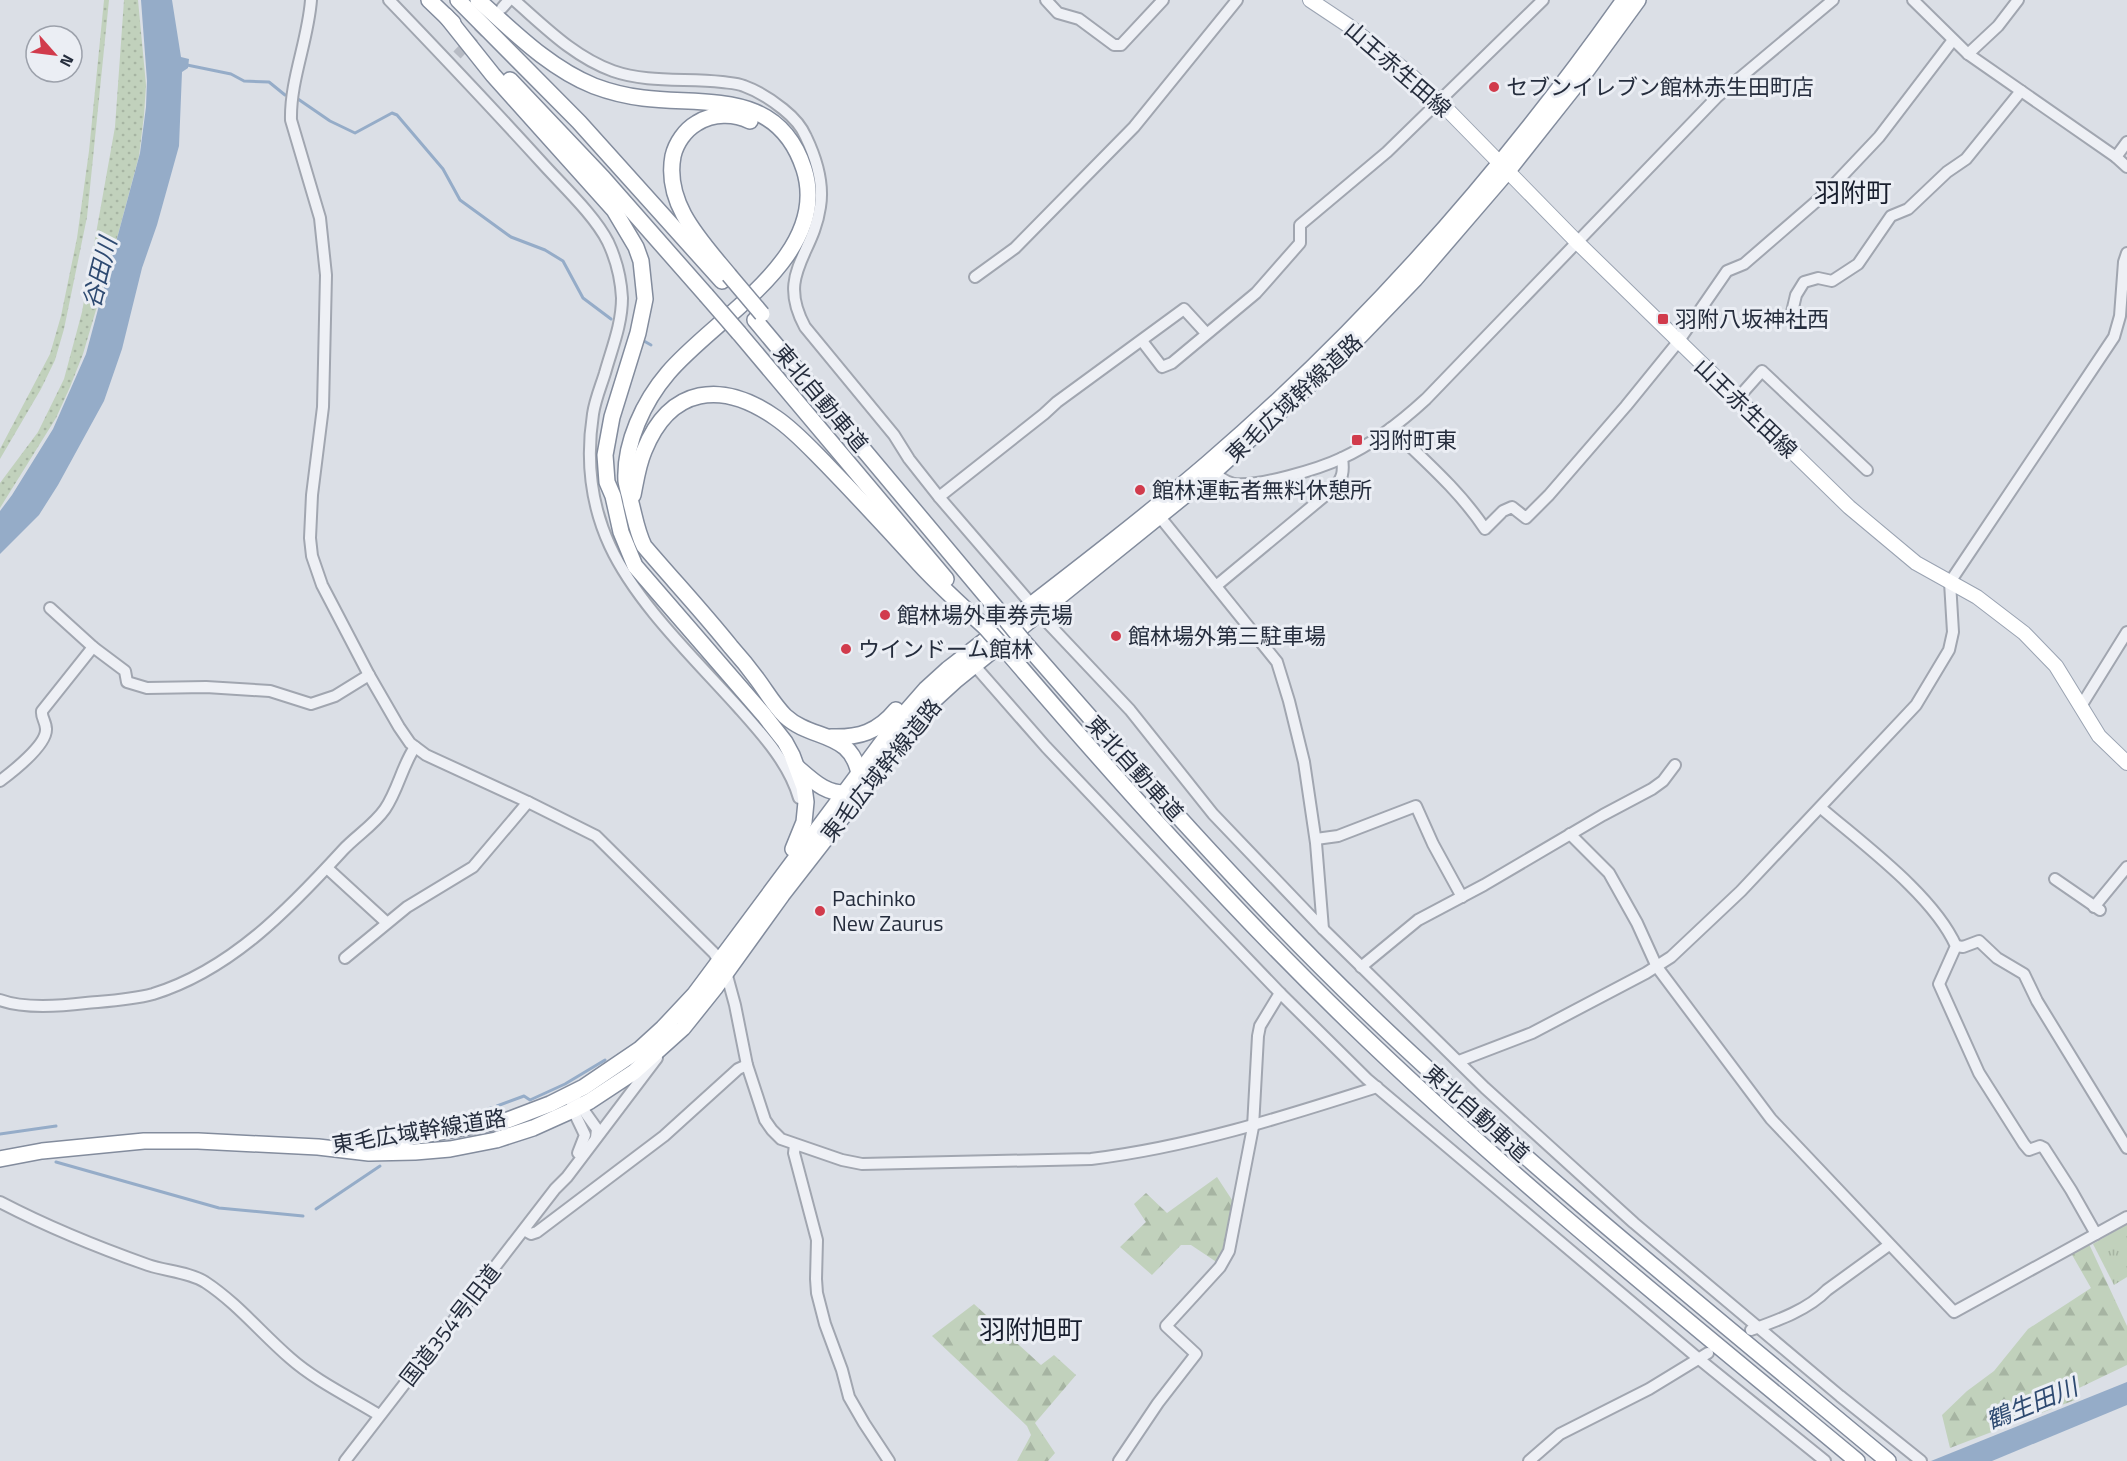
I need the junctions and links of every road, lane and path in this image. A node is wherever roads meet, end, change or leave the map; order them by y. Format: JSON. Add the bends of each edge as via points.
{"nodes":[{"id":1,"x":311,"y":0,"type":"edge"},
{"id":2,"x":389,"y":0,"type":"edge"},
{"id":3,"x":429,"y":0,"type":"edge"},
{"id":4,"x":458,"y":0,"type":"edge"},
{"id":5,"x":478,"y":0,"type":"edge"},
{"id":6,"x":1046,"y":0,"type":"edge"},
{"id":7,"x":1163,"y":0,"type":"edge"},
{"id":8,"x":1237,"y":0,"type":"edge"},
{"id":9,"x":1310,"y":0,"type":"edge"},
{"id":10,"x":1543,"y":0,"type":"edge"},
{"id":11,"x":1624,"y":0,"type":"edge"},
{"id":12,"x":1638,"y":0,"type":"edge"},
{"id":13,"x":1833,"y":0,"type":"edge"},
{"id":14,"x":1913,"y":0,"type":"edge"},
{"id":15,"x":2018,"y":0,"type":"edge"},
{"id":16,"x":508,"y":3,"type":"edge"},
{"id":17,"x":446,"y":16,"type":"junction"},
{"id":18,"x":1953,"y":40,"type":"junction"},
{"id":19,"x":1968,"y":54,"type":"junction"},
{"id":20,"x":2021,"y":91,"type":"junction"},
{"id":21,"x":1439,"y":101,"type":"junction"},
{"id":22,"x":2127,"y":142,"type":"edge"},
{"id":23,"x":2116,"y":157,"type":"junction"},
{"id":24,"x":1503,"y":167,"type":"junction"},
{"id":25,"x":2127,"y":167,"type":"edge"},
{"id":26,"x":1578,"y":243,"type":"junction"},
{"id":27,"x":2127,"y":253,"type":"edge"},
{"id":28,"x":975,"y":277,"type":"dead end"},
{"id":29,"x":725,"y":278,"type":"junction"},
{"id":30,"x":1792,"y":312,"type":"dead end"},
{"id":31,"x":1206,"y":333,"type":"junction"},
{"id":32,"x":1142,"y":341,"type":"junction"},
{"id":33,"x":1678,"y":342,"type":"junction"},
{"id":34,"x":1737,"y":399,"type":"junction"},
{"id":35,"x":1392,"y":429,"type":"junction"},
{"id":36,"x":1342,"y":458,"type":"junction"},
{"id":37,"x":1211,"y":468,"type":"junction"},
{"id":38,"x":1868,"y":470,"type":"dead end"},
{"id":39,"x":613,"y":496,"type":"junction"},
{"id":40,"x":939,"y":497,"type":"junction"},
{"id":41,"x":632,"y":504,"type":"junction"},
{"id":42,"x":1160,"y":517,"type":"junction"},
{"id":43,"x":1950,"y":582,"type":"junction"},
{"id":44,"x":1216,"y":586,"type":"junction"},
{"id":45,"x":50,"y":608,"type":"dead end"},
{"id":46,"x":1035,"y":608,"type":"junction"},
{"id":47,"x":986,"y":628,"type":"junction"},
{"id":48,"x":2127,"y":632,"type":"edge"},
{"id":49,"x":93,"y":647,"type":"junction"},
{"id":50,"x":975,"y":666,"type":"junction"},
{"id":51,"x":948,"y":669,"type":"junction"},
{"id":52,"x":369,"y":675,"type":"junction"},
{"id":53,"x":2081,"y":706,"type":"junction"},
{"id":54,"x":831,"y":737,"type":"junction"},
{"id":55,"x":414,"y":747,"type":"junction"},
{"id":56,"x":2127,"y":764,"type":"edge"},
{"id":57,"x":1675,"y":765,"type":"dead end"},
{"id":58,"x":798,"y":768,"type":"junction"},
{"id":59,"x":859,"y":772,"type":"junction"},
{"id":60,"x":0,"y":781,"type":"edge"},
{"id":61,"x":862,"y":791,"type":"junction"},
{"id":62,"x":843,"y":793,"type":"junction"},
{"id":63,"x":799,"y":798,"type":"dead end"},
{"id":64,"x":528,"y":802,"type":"junction"},
{"id":65,"x":1821,"y":808,"type":"junction"},
{"id":66,"x":1570,"y":834,"type":"junction"},
{"id":67,"x":1316,"y":839,"type":"junction"},
{"id":68,"x":2127,"y":867,"type":"edge"},
{"id":69,"x":327,"y":868,"type":"junction"},
{"id":70,"x":2055,"y":879,"type":"dead end"},
{"id":71,"x":774,"y":887,"type":"junction"},
{"id":72,"x":1462,"y":897,"type":"junction"},
{"id":73,"x":386,"y":922,"type":"junction"},
{"id":74,"x":1323,"y":929,"type":"junction"},
{"id":75,"x":1956,"y":946,"type":"junction"},
{"id":76,"x":345,"y":958,"type":"dead end"},
{"id":77,"x":723,"y":966,"type":"junction"},
{"id":78,"x":1361,"y":967,"type":"junction"},
{"id":79,"x":1658,"y":967,"type":"junction"},
{"id":80,"x":1280,"y":993,"type":"junction"},
{"id":81,"x":0,"y":1000,"type":"edge"},
{"id":82,"x":668,"y":1043,"type":"junction"},
{"id":83,"x":1459,"y":1061,"type":"junction"},
{"id":84,"x":747,"y":1065,"type":"junction"},
{"id":85,"x":1377,"y":1087,"type":"junction"},
{"id":86,"x":571,"y":1094,"type":"junction"},
{"id":87,"x":577,"y":1108,"type":"junction"},
{"id":88,"x":1252,"y":1126,"type":"junction"},
{"id":89,"x":595,"y":1139,"type":"junction"},
{"id":90,"x":2126,"y":1142,"type":"edge"},
{"id":91,"x":795,"y":1145,"type":"junction"},
{"id":92,"x":318,"y":1147,"type":"junction"},
{"id":93,"x":0,"y":1159,"type":"edge"},
{"id":94,"x":555,"y":1189,"type":"junction"},
{"id":95,"x":0,"y":1202,"type":"edge"},
{"id":96,"x":2127,"y":1217,"type":"edge"},
{"id":97,"x":524,"y":1230,"type":"junction"},
{"id":98,"x":2096,"y":1234,"type":"junction"},
{"id":99,"x":1888,"y":1245,"type":"junction"},
{"id":100,"x":1755,"y":1329,"type":"junction"},
{"id":101,"x":1703,"y":1356,"type":"junction"},
{"id":102,"x":379,"y":1415,"type":"junction"},
{"id":103,"x":345,"y":1461,"type":"edge"},
{"id":104,"x":889,"y":1461,"type":"edge"},
{"id":105,"x":1119,"y":1461,"type":"edge"},
{"id":106,"x":1529,"y":1461,"type":"edge"},
{"id":107,"x":1825,"y":1461,"type":"edge"},
{"id":108,"x":1857,"y":1461,"type":"edge"},
{"id":109,"x":1888,"y":1461,"type":"edge"},
{"id":110,"x":1921,"y":1461,"type":"edge"}],
"edges":[{"from":1,"to":52,"type":"street","via":[[291,107],[291,120],[320,218],[326,275],[323,406],[310,546],[322,585]]},
{"from":2,"to":63,"type":"street","via":[[452,59],[607,240],[622,297],[593,412],[591,473],[599,520],[634,587],[769,743]]},
{"from":3,"to":17,"type":"highway","name":"東北自動車道"},
{"from":4,"to":29,"type":"highway","name":"東北自動車道"},
{"from":5,"to":41,"type":"highway","via":[[541,54],[592,85],[644,99],[740,106],[767,118],[789,139],[804,170],[806,209],[792,247],[759,288],[669,372],[641,414],[627,470]]},
{"from":6,"to":7,"type":"street","via":[[1058,13],[1079,19],[1114,45],[1121,45]]},
{"from":8,"to":28,"type":"street","via":[[1134,127],[1015,248]]},
{"from":9,"to":21,"type":"main road","name":"山王赤生田線","via":[[1349,26]]},
{"from":10,"to":21,"type":"street"},
{"from":11,"to":24,"type":"highway","name":"東毛広域幹線道路"},
{"from":12,"to":24,"type":"highway","name":"東毛広域幹線道路","via":[[1579,81]]},
{"from":13,"to":26,"type":"street","via":[[1716,97]]},
{"from":14,"to":18,"type":"street"},
{"from":15,"to":19,"type":"street"},
{"from":16,"to":40,"type":"street","via":[[572,50],[616,72],[743,86],[774,101],[794,118],[805,133],[821,179],[820,207],[797,268],[796,310],[805,327],[894,435]]},
{"from":17,"to":39,"type":"highway","via":[[493,75],[614,210],[641,261],[645,299],[642,317],[607,443],[607,482]]},
{"from":17,"to":47,"type":"highway","name":"東北自動車道","bridge":true,"via":[[595,169],[739,333]]},
{"from":18,"to":19,"type":"street"},
{"from":18,"to":33,"type":"street","via":[[1894,119],[1826,193],[1743,264],[1727,271]]},
{"from":19,"to":20,"type":"street"},
{"from":20,"to":23,"type":"street"},
{"from":20,"to":30,"type":"street","via":[[1966,159],[1908,209],[1891,216],[1858,264],[1832,281],[1818,278],[1804,282]]},
{"from":21,"to":24,"type":"main road","name":"山王赤生田線"},
{"from":21,"to":31,"type":"street","via":[[1387,152],[1300,225],[1300,243],[1256,293]]},
{"from":22,"to":23,"type":"street"},
{"from":23,"to":25,"type":"street"},
{"from":24,"to":26,"type":"main road","name":"山王赤生田線"},
{"from":24,"to":37,"type":"highway","name":"東毛広域幹線道路","via":[[1415,279],[1305,389]]},
{"from":26,"to":33,"type":"main road","name":"山王赤生田線"},
{"from":26,"to":35,"type":"street"},
{"from":27,"to":43,"type":"street","via":[[2114,337]]},
{"from":29,"to":39,"type":"highway","via":[[691,227],[672,180],[679,141],[698,122],[721,115],[757,124],[785,151],[798,192],[794,219],[781,246],[759,275],[675,351],[650,380],[622,439]]},
{"from":29,"to":109,"type":"highway","name":"東北自動車道","bridge":true,"via":[[1024,642],[1253,898],[1395,1039],[1567,1193]]},
{"from":31,"to":32,"type":"street","via":[[1184,309]]},
{"from":31,"to":32,"type":"street","via":[[1162,368]]},
{"from":32,"to":40,"type":"street","via":[[1057,402]]},
{"from":33,"to":34,"type":"main road","name":"山王赤生田線"},
{"from":33,"to":35,"type":"street","via":[[1526,518],[1512,507],[1485,529]]},
{"from":34,"to":38,"type":"street","via":[[1762,371]]},
{"from":34,"to":43,"type":"main road","name":"山王赤生田線","via":[[1849,507],[1916,563]]},
{"from":35,"to":36,"type":"street"},
{"from":36,"to":37,"type":"street","via":[[1253,483],[1233,484]]},
{"from":36,"to":44,"type":"street","via":[[1342,480]]},
{"from":37,"to":42,"type":"highway","name":"東毛広域幹線道路"},
{"from":37,"to":46,"type":"highway","name":"東毛広域幹線道路"},
{"from":39,"to":58,"type":"highway","via":[[621,532],[635,566],[764,715],[785,742]]},
{"from":40,"to":46,"type":"street"},
{"from":41,"to":47,"type":"highway","via":[[643,452],[667,412],[701,394],[736,397],[763,410],[796,434],[933,579]]},
{"from":41,"to":54,"type":"highway","via":[[644,546],[731,646],[778,709],[796,724]]},
{"from":42,"to":44,"type":"street"},
{"from":42,"to":46,"type":"highway","name":"東毛広域幹線道路"},
{"from":43,"to":53,"type":"main road","name":"山王赤生田線","via":[[2001,614],[2031,639],[2056,666]]},
{"from":43,"to":65,"type":"street","via":[[1953,632],[1949,650],[1916,705]]},
{"from":44,"to":67,"type":"street","via":[[1277,662],[1304,762]]},
{"from":45,"to":49,"type":"street"},
{"from":46,"to":50,"type":"highway","name":"東毛広域幹線道路"},
{"from":46,"to":51,"type":"highway","name":"東毛広域幹線道路"},
{"from":46,"to":74,"type":"street","via":[[1130,710],[1213,814]]},
{"from":47,"to":108,"type":"highway","name":"東北自動車道","bridge":true,"via":[[1166,833],[1350,1024],[1547,1202]]},
{"from":48,"to":53,"type":"street"},
{"from":49,"to":52,"type":"street","via":[[125,671],[128,682],[147,688],[262,690],[311,704],[334,696]]},
{"from":49,"to":60,"type":"street","via":[[43,708],[46,733],[41,742]]},
{"from":50,"to":61,"type":"highway","name":"東毛広域幹線道路","via":[[932,702]]},
{"from":50,"to":80,"type":"street","via":[[1046,747]]},
{"from":51,"to":54,"type":"highway","via":[[928,676],[890,718],[871,732]]},
{"from":51,"to":59,"type":"highway","name":"東毛広域幹線道路","via":[[915,701]]},
{"from":52,"to":55,"type":"street"},
{"from":53,"to":56,"type":"main road","name":"山王赤生田線","via":[[2098,736]]},
{"from":54,"to":59,"type":"highway","via":[[849,752]]},
{"from":55,"to":64,"type":"street"},
{"from":55,"to":69,"type":"street","via":[[384,810]]},
{"from":57,"to":66,"type":"street","via":[[1652,789]]},
{"from":58,"to":62,"type":"highway","via":[[819,787]]},
{"from":58,"to":71,"type":"highway","via":[[806,801],[804,822]]},
{"from":59,"to":61,"type":"highway"},
{"from":59,"to":62,"type":"highway","name":"東毛広域幹線道路"},
{"from":61,"to":62,"type":"highway"},
{"from":61,"to":77,"type":"highway","name":"東毛広域幹線道路"},
{"from":62,"to":71,"type":"highway","name":"東毛広域幹線道路"},
{"from":64,"to":73,"type":"street","via":[[473,867]]},
{"from":64,"to":77,"type":"street","via":[[601,841]]},
{"from":65,"to":75,"type":"street","via":[[1921,895]]},
{"from":65,"to":79,"type":"street","via":[[1735,897]]},
{"from":66,"to":72,"type":"street"},
{"from":66,"to":79,"type":"street","via":[[1609,873]]},
{"from":67,"to":72,"type":"street","via":[[1338,836],[1416,806]]},
{"from":67,"to":74,"type":"street"},
{"from":68,"to":70,"type":"street","via":[[2097,909]]},
{"from":69,"to":73,"type":"street"},
{"from":69,"to":81,"type":"street","via":[[247,944],[166,989],[124,999],[75,1004],[18,1004]]},
{"from":71,"to":77,"type":"highway","name":"東毛広域幹線道路"},
{"from":72,"to":78,"type":"street","via":[[1418,920]]},
{"from":73,"to":76,"type":"street"},
{"from":74,"to":78,"type":"street"},
{"from":75,"to":90,"type":"street","via":[[1979,941],[1997,958],[2024,974]]},
{"from":75,"to":98,"type":"street","via":[[1939,984],[1979,1073],[2029,1150],[2044,1148]]},
{"from":77,"to":82,"type":"highway","name":"東毛広域幹線道路","via":[[704,1003]]},
{"from":77,"to":84,"type":"street"},
{"from":77,"to":86,"type":"highway","name":"東毛広域幹線道路","via":[[626,1060]]},
{"from":78,"to":83,"type":"street"},
{"from":79,"to":83,"type":"street","via":[[1525,1036]]},
{"from":79,"to":99,"type":"street","via":[[1771,1119]]},
{"from":80,"to":85,"type":"street"},
{"from":80,"to":88,"type":"street","via":[[1260,1026]]},
{"from":82,"to":87,"type":"highway","name":"東毛広域幹線道路","via":[[620,1082]]},
{"from":82,"to":89,"type":"street"},
{"from":83,"to":100,"type":"street"},
{"from":84,"to":91,"type":"street","via":[[768,1125]]},
{"from":84,"to":97,"type":"street","via":[[664,1136],[537,1232]]},
{"from":85,"to":88,"type":"street"},
{"from":85,"to":101,"type":"street"},
{"from":86,"to":87,"type":"street","name":"国道354号旧道"},
{"from":86,"to":92,"type":"highway","name":"東毛広域幹線道路","via":[[500,1122],[406,1138]]},
{"from":87,"to":89,"type":"street","name":"国道354号旧道","via":[[597,1129]]},
{"from":87,"to":92,"type":"highway","name":"東毛広域幹線道路","via":[[516,1134],[450,1149],[369,1153]]},
{"from":87,"to":94,"type":"street","name":"国道354号旧道","via":[[584,1142]]},
{"from":88,"to":91,"type":"street","via":[[1129,1155],[1053,1162],[862,1164]]},
{"from":88,"to":105,"type":"street","via":[[1229,1251],[1166,1326],[1196,1354]]},
{"from":89,"to":94,"type":"street","name":"国道354号旧道"},
{"from":91,"to":104,"type":"street","via":[[818,1240],[817,1293],[825,1324],[849,1397]]},
{"from":92,"to":93,"type":"highway","name":"東毛広域幹線道路","via":[[144,1141]]},
{"from":94,"to":97,"type":"street","name":"国道354号旧道"},
{"from":95,"to":102,"type":"street","via":[[96,1245],[199,1279],[238,1307],[291,1359]]},
{"from":96,"to":98,"type":"street"},
{"from":97,"to":102,"type":"street","name":"国道354号旧道"},
{"from":98,"to":99,"type":"street","via":[[1954,1312]]},
{"from":99,"to":100,"type":"street","via":[[1819,1298]]},
{"from":100,"to":110,"type":"street"},
{"from":101,"to":106,"type":"street","via":[[1649,1389],[1560,1434]]},
{"from":101,"to":107,"type":"street"},
{"from":102,"to":103,"type":"street","name":"国道354号旧道"}]}
